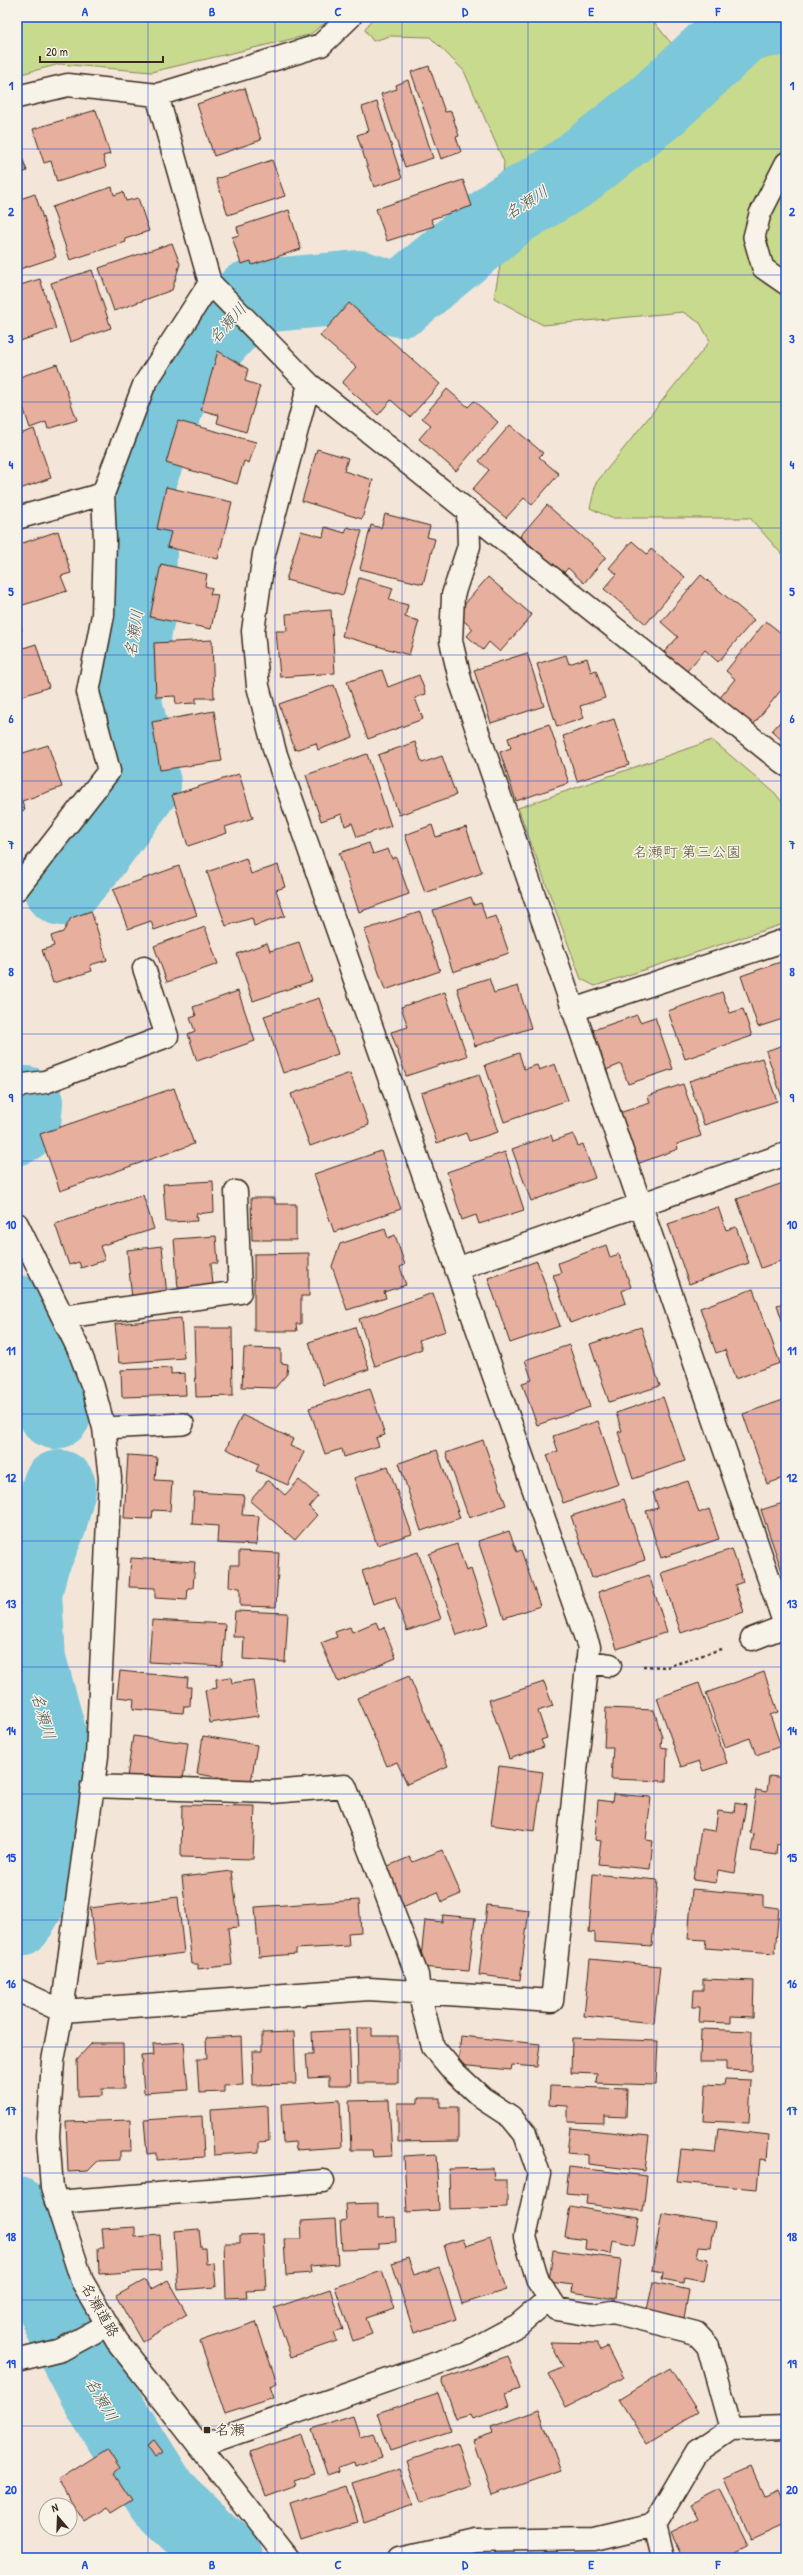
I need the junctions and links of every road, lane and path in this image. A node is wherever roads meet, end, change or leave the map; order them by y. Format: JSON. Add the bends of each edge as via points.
{"nodes":[{"id":1,"x":350,"y":17,"type":"edge"},
{"id":2,"x":157,"y":95,"type":"junction"},
{"id":3,"x":17,"y":97,"type":"edge"},
{"id":4,"x":786,"y":163,"type":"edge"},
{"id":5,"x":210,"y":283,"type":"junction"},
{"id":6,"x":786,"y":284,"type":"edge"},
{"id":7,"x":309,"y":384,"type":"junction"},
{"id":8,"x":103,"y":494,"type":"junction"},
{"id":9,"x":468,"y":512,"type":"junction"},
{"id":10,"x":17,"y":518,"type":"edge"},
{"id":11,"x":786,"y":765,"type":"edge"},
{"id":12,"x":38,"y":863,"type":"junction"},
{"id":13,"x":17,"y":870,"type":"edge"},
{"id":14,"x":17,"y":890,"type":"edge"},
{"id":15,"x":786,"y":940,"type":"edge"},
{"id":16,"x":144,"y":968,"type":"dead end"},
{"id":17,"x":573,"y":1010,"type":"junction"},
{"id":18,"x":17,"y":1086,"type":"edge"},
{"id":19,"x":786,"y":1154,"type":"edge"},
{"id":20,"x":236,"y":1192,"type":"dead end"},
{"id":21,"x":640,"y":1205,"type":"junction"},
{"id":22,"x":17,"y":1224,"type":"edge"},
{"id":23,"x":456,"y":1269,"type":"junction"},
{"id":24,"x":63,"y":1317,"type":"junction"},
{"id":25,"x":183,"y":1424,"type":"dead end"},
{"id":26,"x":104,"y":1428,"type":"junction"},
{"id":27,"x":786,"y":1627,"type":"edge"},
{"id":28,"x":752,"y":1639,"type":"joint"},
{"id":29,"x":587,"y":1662,"type":"junction"},
{"id":30,"x":610,"y":1665,"type":"joint"},
{"id":31,"x":92,"y":1786,"type":"junction"},
{"id":32,"x":17,"y":1990,"type":"edge"},
{"id":33,"x":419,"y":1992,"type":"junction"},
{"id":34,"x":62,"y":2011,"type":"junction"},
{"id":35,"x":323,"y":2181,"type":"dead end"},
{"id":36,"x":56,"y":2202,"type":"junction"},
{"id":37,"x":550,"y":2298,"type":"junction"},
{"id":38,"x":107,"y":2325,"type":"junction"},
{"id":39,"x":17,"y":2361,"type":"edge"},
{"id":40,"x":786,"y":2427,"type":"edge"},
{"id":41,"x":731,"y":2429,"type":"junction"},
{"id":42,"x":199,"y":2446,"type":"junction"},
{"id":43,"x":654,"y":2525,"type":"junction"},
{"id":44,"x":287,"y":2558,"type":"edge"},
{"id":45,"x":400,"y":2558,"type":"edge"},
{"id":46,"x":662,"y":2558,"type":"edge"}],
"edges":[{"from":1,"to":2,"type":"street","via":[[321,45]]},
{"from":2,"to":3,"type":"street","via":[[68,85]]},
{"from":2,"to":5,"type":"street"},
{"from":4,"to":6,"type":"lane","via":[[760,214],[754,237],[763,268]]},
{"from":5,"to":7,"type":"street"},
{"from":5,"to":8,"type":"street","via":[[144,385]]},
{"from":7,"to":9,"type":"street"},
{"from":7,"to":23,"type":"street","via":[[264,554],[253,631],[258,686],[275,752]]},
{"from":8,"to":10,"type":"street"},
{"from":8,"to":12,"type":"street","via":[[103,616],[88,692],[109,771]]},
{"from":9,"to":11,"type":"street"},
{"from":9,"to":17,"type":"street","via":[[469,546],[452,594],[451,641],[461,683]]},
{"from":12,"to":13,"type":"street"},
{"from":12,"to":14,"type":"street"},
{"from":15,"to":17,"type":"street"},
{"from":16,"to":18,"type":"street","via":[[167,1036],[45,1082]]},
{"from":17,"to":21,"type":"street"},
{"from":19,"to":21,"type":"street"},
{"from":20,"to":24,"type":"street","via":[[240,1292]]},
{"from":21,"to":23,"type":"street"},
{"from":21,"to":27,"type":"street"},
{"from":22,"to":24,"type":"street","name":"名瀬道路"},
{"from":23,"to":29,"type":"street","via":[[589,1647]]},
{"from":24,"to":26,"type":"street","name":"名瀬道路","via":[[94,1387]]},
{"from":25,"to":26,"type":"lane"},
{"from":26,"to":31,"type":"street","name":"名瀬道路","via":[[110,1478],[96,1756]]},
{"from":27,"to":28,"type":"street"},
{"from":28,"to":30,"type":"path","via":[[666,1667]]},
{"from":29,"to":30,"type":"street"},
{"from":29,"to":33,"type":"street","via":[[552,2001]]},
{"from":31,"to":33,"type":"street","via":[[272,1792],[345,1786],[417,1975]]},
{"from":31,"to":34,"type":"street","name":"名瀬道路"},
{"from":32,"to":34,"type":"street"},
{"from":33,"to":34,"type":"street","via":[[369,1989]]},
{"from":33,"to":37,"type":"street","via":[[433,2047],[454,2072],[482,2098],[511,2117],[525,2134],[539,2174],[525,2237],[538,2281]]},
{"from":34,"to":36,"type":"street","name":"名瀬道路","via":[[53,2061],[48,2136],[52,2188]]},
{"from":35,"to":36,"type":"street"},
{"from":36,"to":38,"type":"street","name":"名瀬道路","via":[[82,2281]]},
{"from":37,"to":41,"type":"street","via":[[557,2309],[593,2315],[612,2312],[696,2333],[708,2346]]},
{"from":37,"to":42,"type":"street","via":[[518,2325],[466,2352]]},
{"from":38,"to":39,"type":"street","via":[[61,2350]]},
{"from":38,"to":42,"type":"street","name":"名瀬道路"},
{"from":40,"to":41,"type":"street"},
{"from":41,"to":43,"type":"street","via":[[697,2452]]},
{"from":42,"to":44,"type":"street","name":"名瀬道路"},
{"from":43,"to":45,"type":"street","via":[[595,2539],[475,2541]]},
{"from":43,"to":46,"type":"street"}]}
